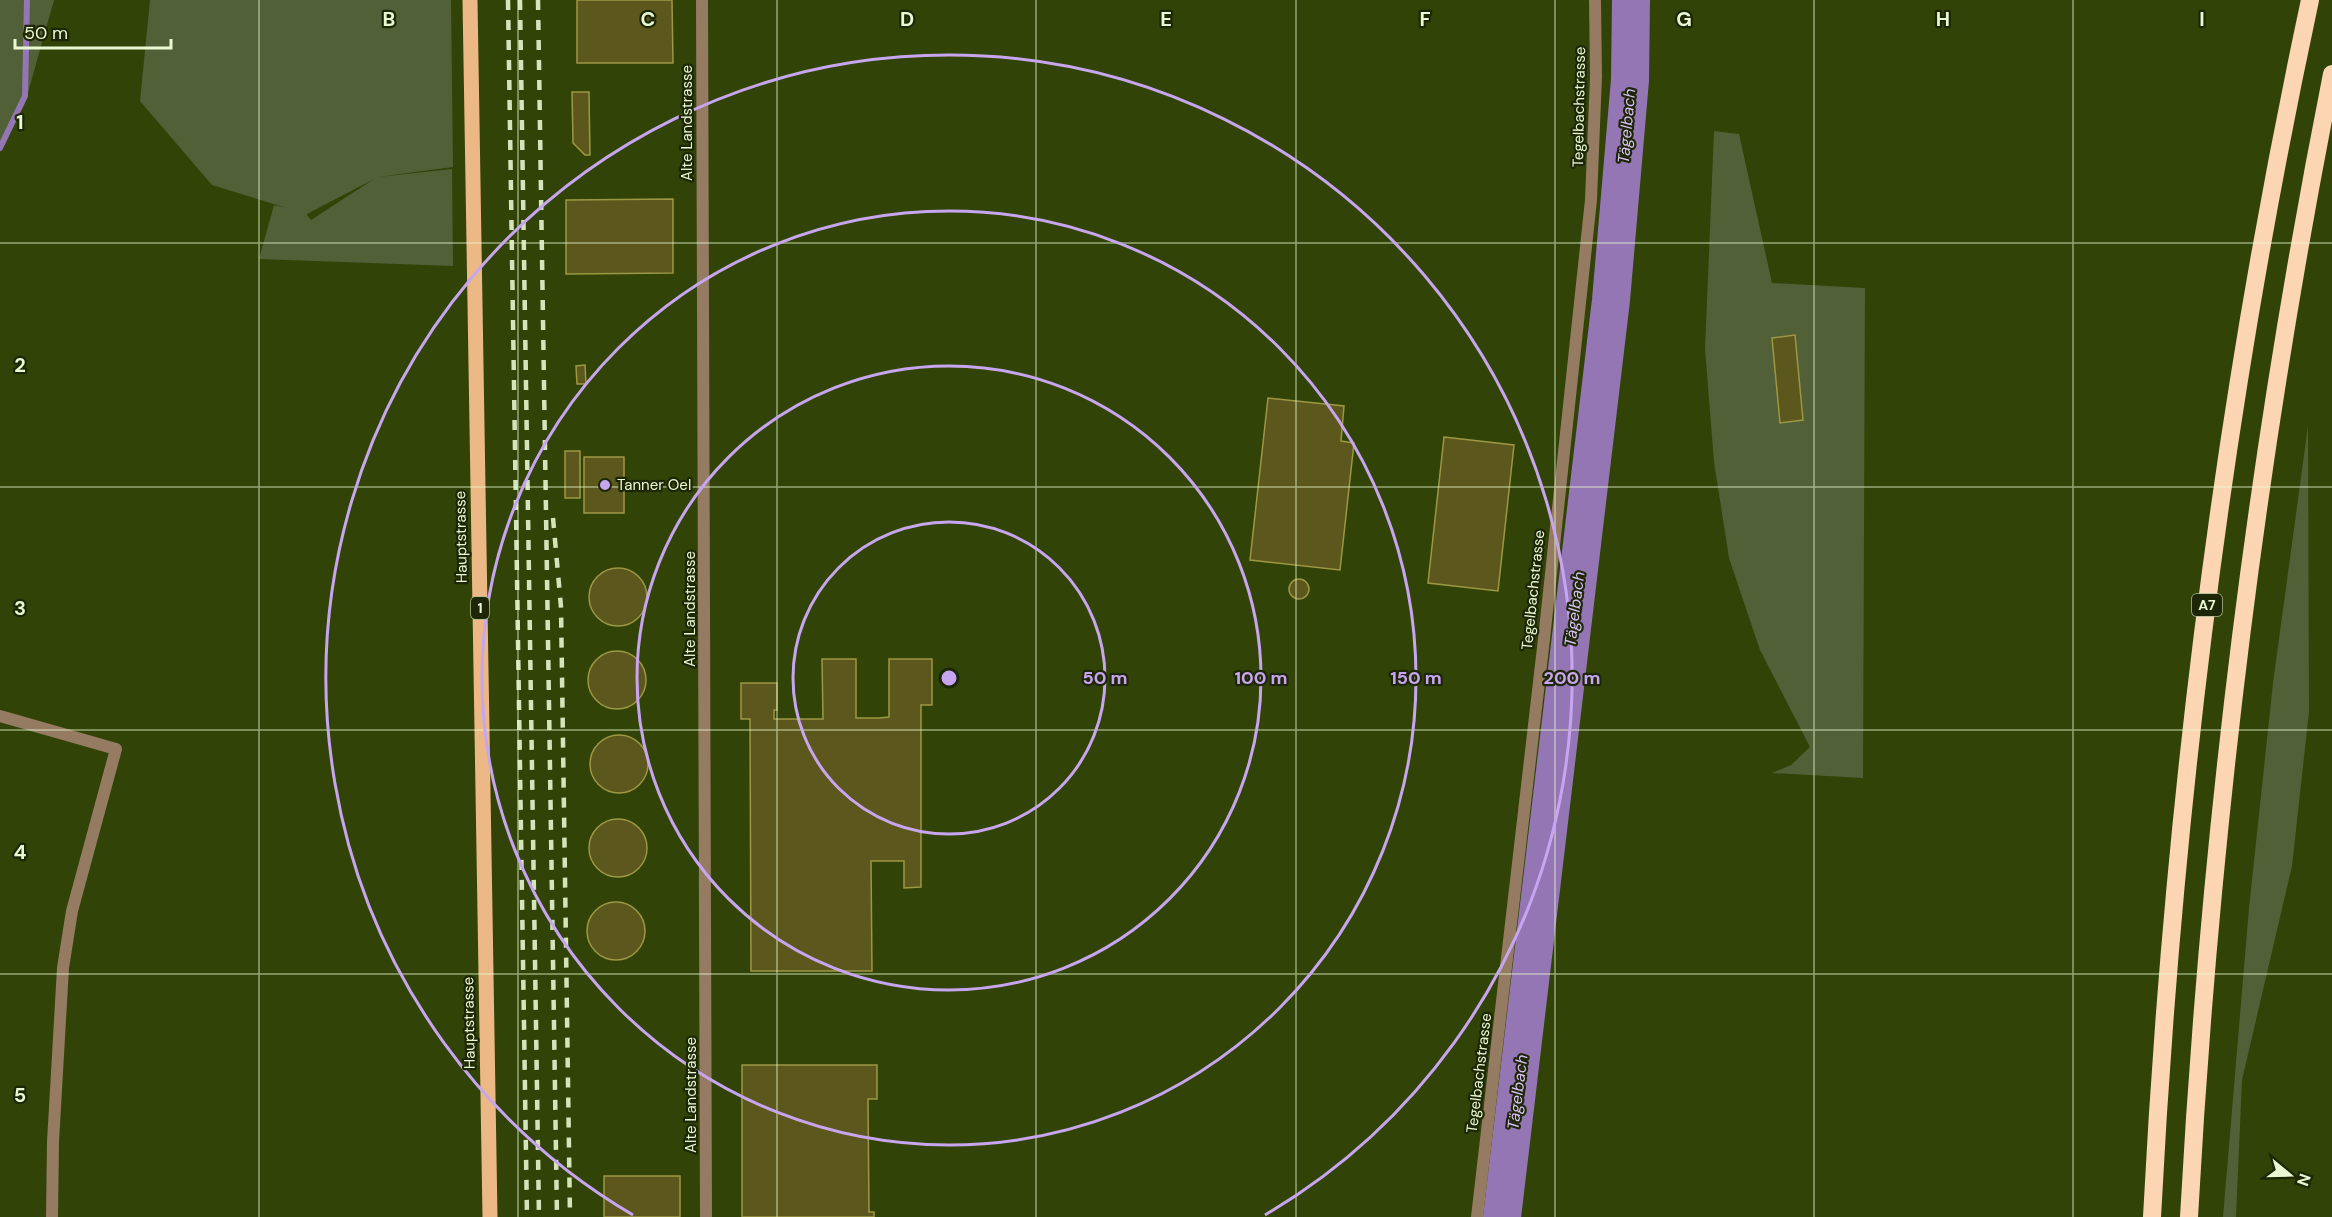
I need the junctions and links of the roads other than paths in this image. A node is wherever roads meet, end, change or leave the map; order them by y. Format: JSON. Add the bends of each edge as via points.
{"nodes":[{"id":1,"x":470,"y":0,"type":"edge"},
{"id":2,"x":702,"y":0,"type":"edge"},
{"id":3,"x":1595,"y":0,"type":"edge"},
{"id":4,"x":2310,"y":0,"type":"edge"},
{"id":5,"x":2332,"y":74,"type":"edge"},
{"id":6,"x":0,"y":716,"type":"edge"},
{"id":7,"x":52,"y":1217,"type":"edge"},
{"id":8,"x":490,"y":1217,"type":"edge"},
{"id":9,"x":706,"y":1217,"type":"edge"},
{"id":10,"x":1478,"y":1217,"type":"edge"},
{"id":11,"x":2152,"y":1217,"type":"edge"},
{"id":12,"x":2189,"y":1217,"type":"edge"}],
"edges":[{"from":1,"to":8,"type":"main road","name":"Hauptstrasse","number":"1"},
{"from":2,"to":9,"type":"street","name":"Alte Landstrasse"},
{"from":3,"to":10,"type":"street","name":"Tegelbachstrasse","via":[[1591,200]]},
{"from":4,"to":11,"type":"highway","number":"A7","via":[[2258,265],[2202,644],[2176,879]]},
{"from":5,"to":12,"type":"highway","number":"A7","via":[[2277,381],[2238,653],[2210,915]]},
{"from":6,"to":7,"type":"street","via":[[116,749],[72,911],[63,968]]}]}
